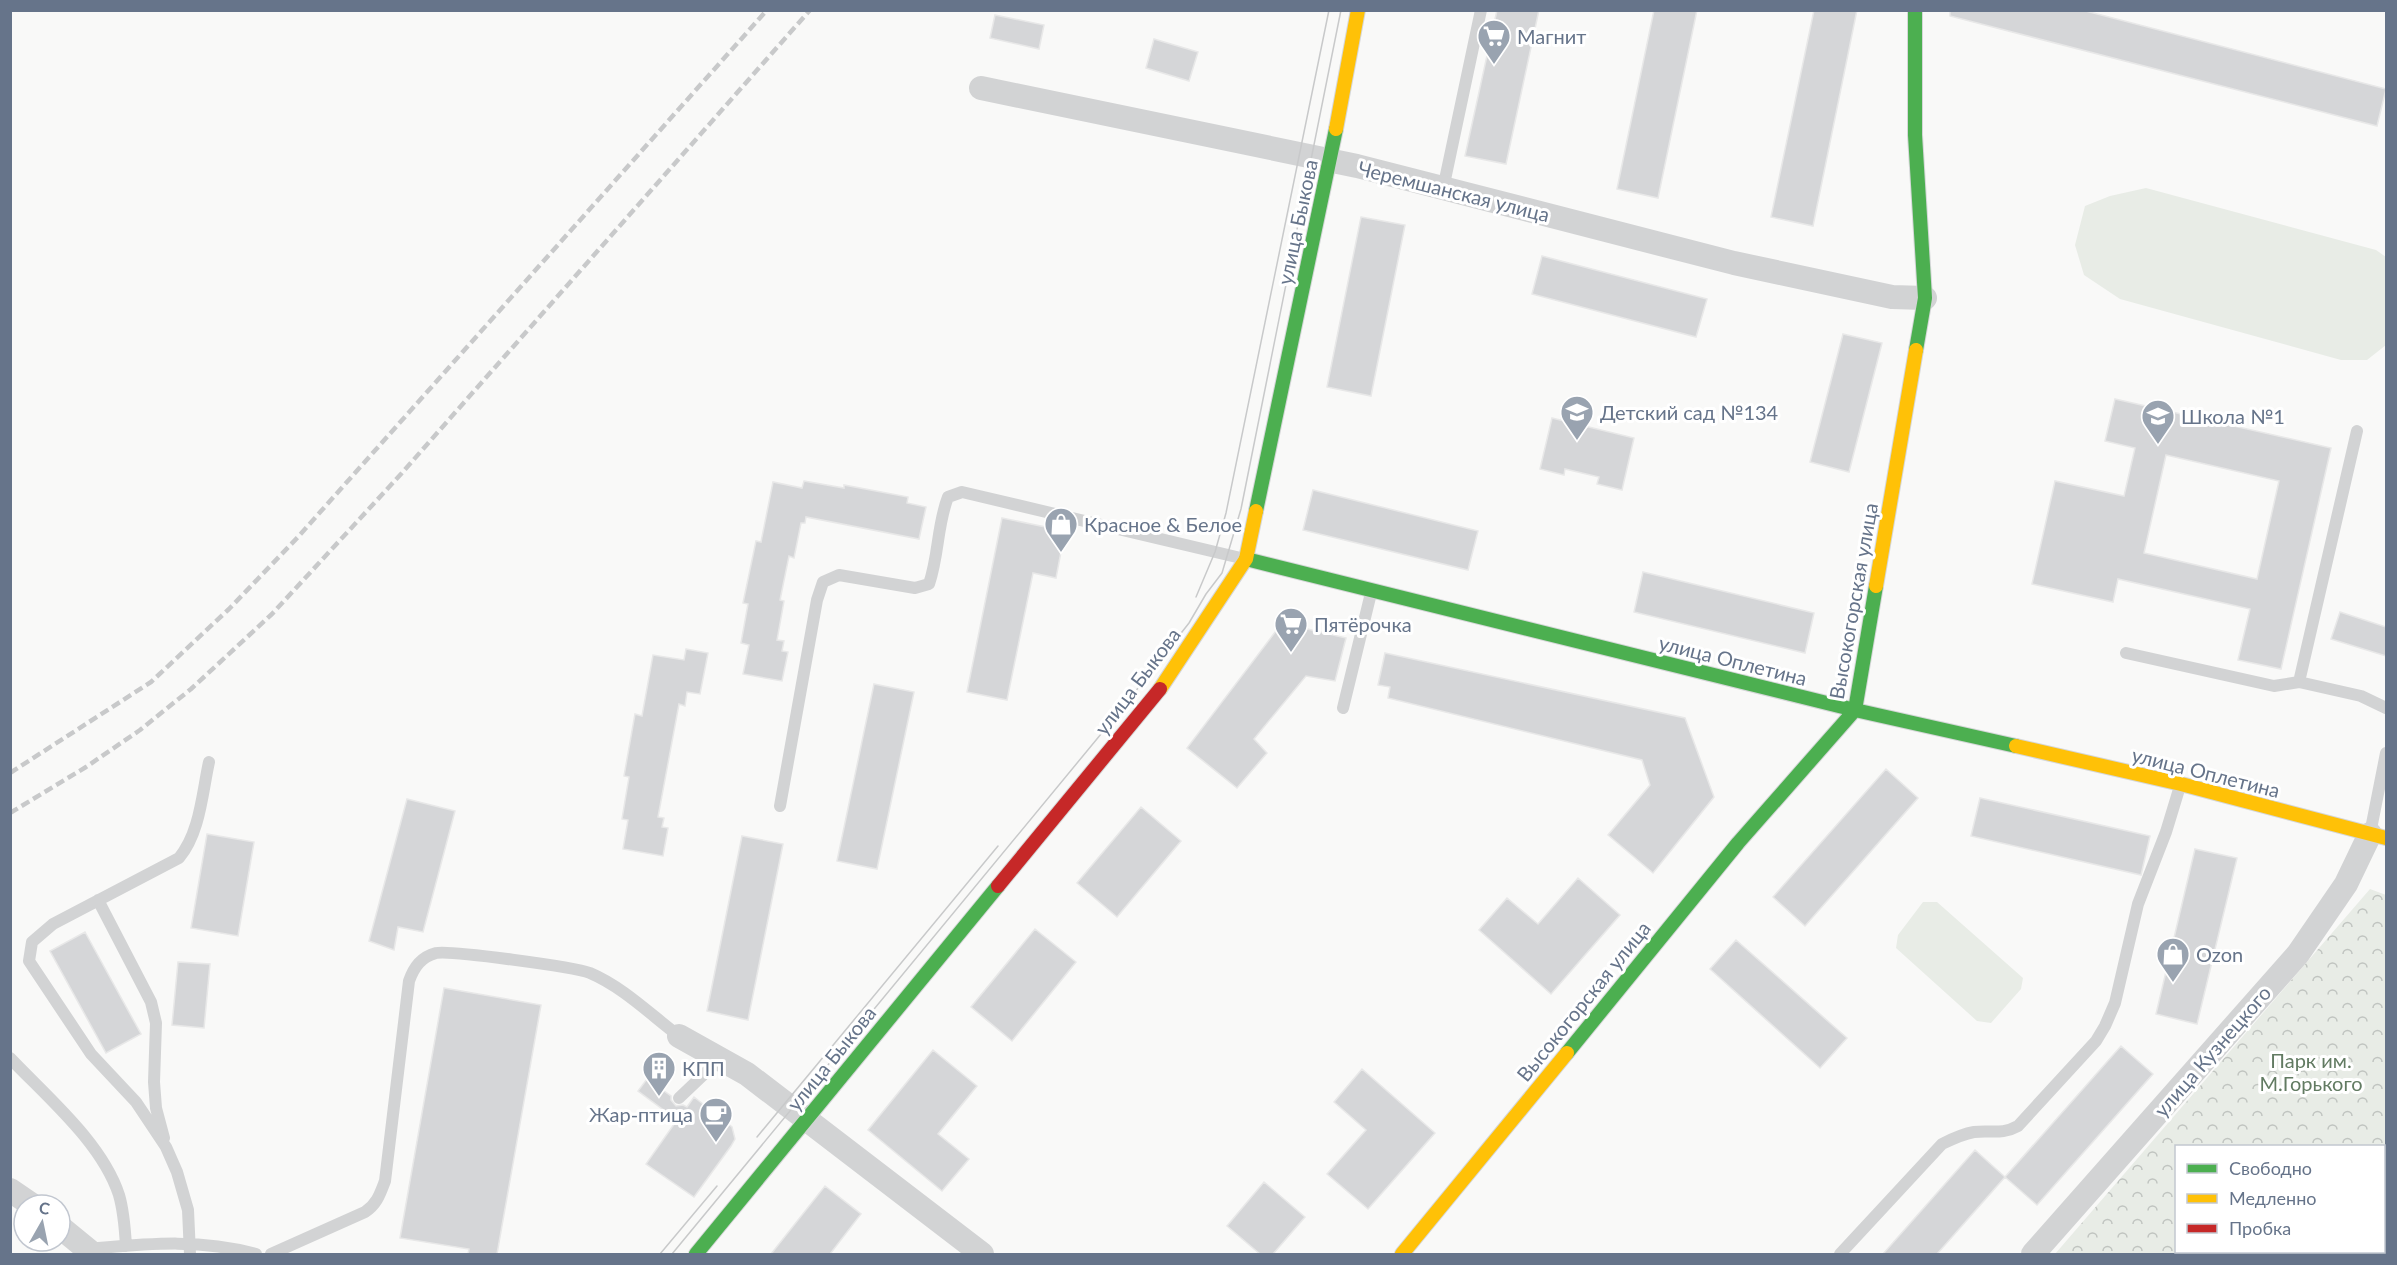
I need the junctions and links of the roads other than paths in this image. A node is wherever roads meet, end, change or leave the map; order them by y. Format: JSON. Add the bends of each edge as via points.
{"nodes":[{"id":1,"x":1358,"y":10,"type":"edge"},
{"id":2,"x":1481,"y":10,"type":"edge"},
{"id":3,"x":1916,"y":10,"type":"edge"},
{"id":4,"x":981,"y":88,"type":"dead end"},
{"id":5,"x":1330,"y":160,"type":"junction"},
{"id":6,"x":1443,"y":189,"type":"junction"},
{"id":7,"x":1925,"y":298,"type":"junction"},
{"id":8,"x":2357,"y":430,"type":"dead end"},
{"id":9,"x":1246,"y":559,"type":"junction"},
{"id":10,"x":1372,"y":590,"type":"junction"},
{"id":11,"x":2126,"y":653,"type":"dead end"},
{"id":12,"x":2299,"y":682,"type":"junction"},
{"id":13,"x":1343,"y":708,"type":"dead end"},
{"id":14,"x":2386,"y":708,"type":"edge"},
{"id":15,"x":1854,"y":710,"type":"junction"},
{"id":16,"x":2386,"y":753,"type":"edge"},
{"id":17,"x":209,"y":762,"type":"dead end"},
{"id":18,"x":2181,"y":784,"type":"junction"},
{"id":19,"x":780,"y":806,"type":"dead end"},
{"id":20,"x":2378,"y":836,"type":"edge"},
{"id":21,"x":98,"y":900,"type":"junction"},
{"id":22,"x":679,"y":1036,"type":"joint"},
{"id":23,"x":10,"y":1058,"type":"edge"},
{"id":24,"x":720,"y":1059,"type":"junction"},
{"id":25,"x":679,"y":1098,"type":"dead end"},
{"id":26,"x":807,"y":1118,"type":"junction"},
{"id":27,"x":166,"y":1148,"type":"junction"},
{"id":28,"x":72,"y":1237,"type":"edge"},
{"id":29,"x":126,"y":1246,"type":"junction"},
{"id":30,"x":190,"y":1248,"type":"edge"},
{"id":31,"x":91,"y":1252,"type":"edge"},
{"id":32,"x":256,"y":1254,"type":"edge"},
{"id":33,"x":271,"y":1254,"type":"edge"},
{"id":34,"x":696,"y":1254,"type":"edge"},
{"id":35,"x":982,"y":1254,"type":"edge"},
{"id":36,"x":1402,"y":1254,"type":"edge"},
{"id":37,"x":1840,"y":1254,"type":"edge"},
{"id":38,"x":2033,"y":1254,"type":"edge"}],
"edges":[{"from":1,"to":5,"type":"street","name":"улица Быкова"},
{"from":2,"to":6,"type":"lane"},
{"from":3,"to":7,"type":"street","name":"Высокогорская улица","via":[[1915,135]]},
{"from":4,"to":5,"type":"street","name":"Черемшанская улица"},
{"from":5,"to":6,"type":"street","name":"Черемшанская улица"},
{"from":5,"to":9,"type":"street","name":"улица Быкова"},
{"from":6,"to":7,"type":"street","name":"Черемшанская улица","via":[[1734,263],[1892,297]]},
{"from":7,"to":15,"type":"street","name":"Высокогорская улица"},
{"from":8,"to":12,"type":"lane"},
{"from":9,"to":10,"type":"street","name":"улица Оплетина"},
{"from":9,"to":19,"type":"lane","via":[[962,492],[948,497],[929,584],[915,588],[838,575],[824,582],[817,600]]},
{"from":9,"to":26,"type":"street","name":"улица Быкова","via":[[1167,680]]},
{"from":10,"to":13,"type":"lane"},
{"from":10,"to":15,"type":"street","name":"улица Оплетина"},
{"from":11,"to":12,"type":"lane","via":[[2274,686]]},
{"from":12,"to":14,"type":"lane","via":[[2361,696]]},
{"from":15,"to":18,"type":"street","name":"улица Оплетина"},
{"from":15,"to":36,"type":"street","name":"Высокогорская улица","via":[[1656,939]]},
{"from":16,"to":20,"type":"lane"},
{"from":17,"to":21,"type":"lane","via":[[188,847],[179,858]]},
{"from":18,"to":20,"type":"street","name":"улица Оплетина"},
{"from":18,"to":37,"type":"lane","via":[[2138,904],[2115,1003],[2096,1041],[2018,1126],[2007,1132],[1959,1136],[1942,1144]]},
{"from":20,"to":38,"type":"street","name":"улица Кузнецкого","via":[[2298,954]]},
{"from":21,"to":27,"type":"lane","via":[[151,1002],[156,1023],[155,1100]]},
{"from":21,"to":27,"type":"lane","via":[[40,933],[32,942],[29,961],[91,1054],[136,1102]]},
{"from":22,"to":24,"type":"street"},
{"from":22,"to":33,"type":"lane","via":[[588,972],[446,951],[421,960],[409,981],[385,1181],[379,1196],[365,1212]]},
{"from":23,"to":29,"type":"lane","via":[[103,1162],[118,1194]]},
{"from":24,"to":25,"type":"lane"},
{"from":24,"to":26,"type":"street"},
{"from":26,"to":34,"type":"street","name":"улица Быкова"},
{"from":26,"to":35,"type":"street"},
{"from":27,"to":30,"type":"lane","via":[[188,1210]]},
{"from":28,"to":31,"type":"street"},
{"from":29,"to":30,"type":"lane"},
{"from":29,"to":31,"type":"lane"},
{"from":30,"to":32,"type":"lane","via":[[226,1246]]}]}
